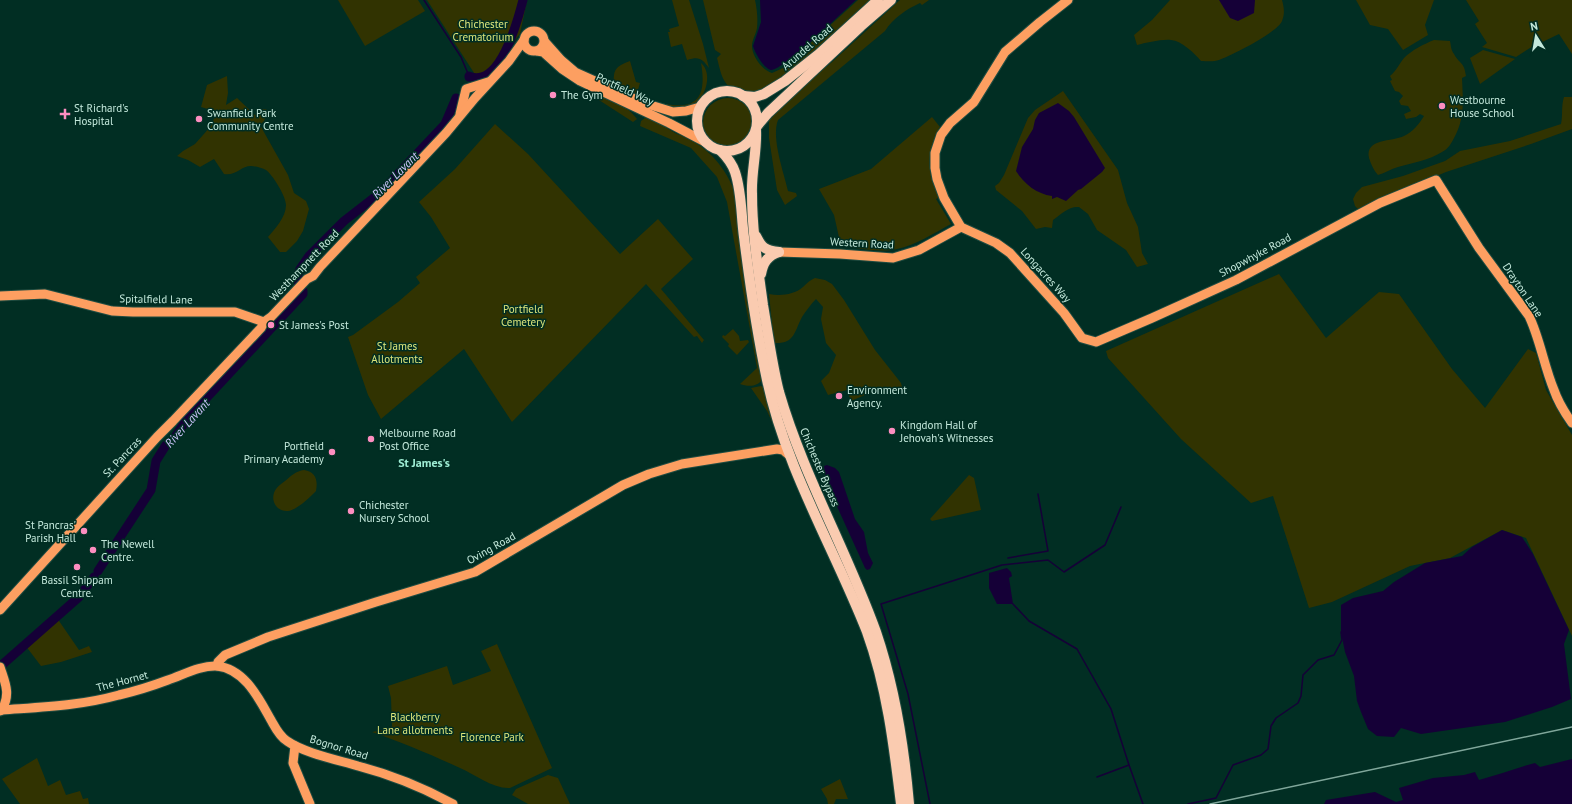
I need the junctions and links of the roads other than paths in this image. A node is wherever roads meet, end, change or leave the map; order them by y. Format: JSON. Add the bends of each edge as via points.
{"nodes":[{"id":1,"x":878,"y":0,"type":"edge"},
{"id":2,"x":891,"y":0,"type":"edge"},
{"id":3,"x":1068,"y":0,"type":"edge"},
{"id":4,"x":524,"y":40,"type":"junction"},
{"id":5,"x":545,"y":42,"type":"junction"},
{"id":6,"x":533,"y":51,"type":"junction"},
{"id":7,"x":509,"y":61,"type":"junction"},
{"id":8,"x":493,"y":80,"type":"junction"},
{"id":9,"x":474,"y":88,"type":"junction"},
{"id":10,"x":466,"y":96,"type":"junction"},
{"id":11,"x":743,"y":96,"type":"junction"},
{"id":12,"x":475,"y":98,"type":"junction"},
{"id":13,"x":700,"y":107,"type":"junction"},
{"id":14,"x":458,"y":119,"type":"junction"},
{"id":15,"x":757,"y":126,"type":"junction"},
{"id":16,"x":707,"y":143,"type":"junction"},
{"id":17,"x":720,"y":150,"type":"junction"},
{"id":18,"x":1436,"y":180,"type":"joint"},
{"id":19,"x":961,"y":227,"type":"junction"},
{"id":20,"x":754,"y":231,"type":"junction"},
{"id":21,"x":778,"y":252,"type":"junction"},
{"id":22,"x":760,"y":284,"type":"junction"},
{"id":23,"x":0,"y":296,"type":"edge"},
{"id":24,"x":264,"y":322,"type":"junction"},
{"id":25,"x":1082,"y":338,"type":"joint"},
{"id":26,"x":1572,"y":423,"type":"edge"},
{"id":27,"x":782,"y":436,"type":"junction"},
{"id":28,"x":776,"y":449,"type":"junction"},
{"id":29,"x":789,"y":455,"type":"junction"},
{"id":30,"x":0,"y":610,"type":"edge"},
{"id":31,"x":217,"y":666,"type":"junction"},
{"id":32,"x":0,"y":667,"type":"edge"},
{"id":33,"x":7,"y":690,"type":"junction"},
{"id":34,"x":27,"y":709,"type":"junction"},
{"id":35,"x":1,"y":710,"type":"edge"},
{"id":36,"x":296,"y":746,"type":"junction"},
{"id":37,"x":310,"y":804,"type":"edge"},
{"id":38,"x":453,"y":804,"type":"edge"},
{"id":39,"x":901,"y":804,"type":"edge"},
{"id":40,"x":909,"y":804,"type":"edge"}],
"edges":[{"from":1,"to":11,"type":"highway","name":"Arundel Road","via":[[785,81],[764,94],[755,97]]},
{"from":2,"to":15,"type":"highway","name":"Arundel Road","via":[[813,72],[766,105]]},
{"from":3,"to":19,"type":"main road","via":[[1005,52],[974,102],[950,123],[941,135],[935,153],[936,179]]},
{"from":4,"to":5,"type":"main road","name":"Westhampnett Road","via":[[528,33],[536,31],[542,34]]},
{"from":4,"to":6,"type":"main road","via":[[525,46]]},
{"from":4,"to":7,"type":"main road","name":"Westhampnett Road"},
{"from":5,"to":6,"type":"main road","name":"Westhampnett Road","via":[[543,47]]},
{"from":5,"to":13,"type":"main road","name":"Portfield Way","via":[[575,72],[644,103],[674,112]]},
{"from":6,"to":7,"type":"main road","name":"Westhampnett Road"},
{"from":6,"to":16,"type":"main road","name":"Portfield Way","via":[[543,52],[580,81]]},
{"from":7,"to":8,"type":"main road","name":"Westhampnett Road"},
{"from":8,"to":9,"type":"main road","name":"Westhampnett Road"},
{"from":8,"to":12,"type":"main road","name":"Westhampnett Road"},
{"from":9,"to":10,"type":"main road","via":[[466,89]]},
{"from":9,"to":12,"type":"main road","via":[[477,92]]},
{"from":10,"to":12,"type":"main road","via":[[470,99]]},
{"from":10,"to":14,"type":"main road","name":"Westhampnett Road"},
{"from":11,"to":13,"type":"highway","via":[[736,92],[722,91],[708,97]]},
{"from":11,"to":15,"type":"highway","via":[[753,106]]},
{"from":12,"to":14,"type":"main road","name":"Westhampnett Road"},
{"from":13,"to":16,"type":"highway","via":[[697,126]]},
{"from":14,"to":24,"type":"main road","name":"Westhampnett Road","via":[[313,276]]},
{"from":15,"to":17,"type":"highway","via":[[748,143],[730,151]]},
{"from":15,"to":20,"type":"highway","name":"Chichester Bypass","via":[[752,191]]},
{"from":16,"to":17,"type":"highway"},
{"from":17,"to":27,"type":"highway","name":"Chichester Bypass","via":[[735,172],[739,188],[764,368]]},
{"from":18,"to":25,"type":"main road","name":"Shopwhyke Road","via":[[1380,203],[1236,280],[1159,316],[1096,342]]},
{"from":18,"to":26,"type":"main road","name":"Drayton Lane","via":[[1479,248],[1529,316],[1554,390]]},
{"from":19,"to":21,"type":"main road","name":"Western Road","via":[[919,250],[892,258]]},
{"from":19,"to":25,"type":"main road","name":"Longacres Way","via":[[996,243],[1010,253],[1064,313]]},
{"from":20,"to":21,"type":"highway","via":[[761,246]]},
{"from":20,"to":22,"type":"highway","name":"Chichester Bypass"},
{"from":21,"to":22,"type":"highway","via":[[769,256],[762,266]]},
{"from":22,"to":40,"type":"highway","name":"Chichester Bypass","via":[[779,389],[793,437],[864,600],[891,680],[905,759]]},
{"from":23,"to":24,"type":"main road","name":"Spitalfield Lane","via":[[45,294],[109,310],[133,312],[236,312]]},
{"from":24,"to":30,"type":"main road","name":"St. Pancras"},
{"from":27,"to":28,"type":"main road"},
{"from":27,"to":29,"type":"highway","name":"Chichester Bypass"},
{"from":28,"to":29,"type":"main road","via":[[781,449]]},
{"from":28,"to":31,"type":"main road","name":"Oving Road","via":[[696,462],[649,474],[617,489],[475,572],[268,637],[223,657]]},
{"from":29,"to":39,"type":"highway","name":"Chichester Bypass","via":[[855,603],[877,662],[887,705]]},
{"from":31,"to":34,"type":"main road","name":"The Hornet","via":[[192,671],[141,690],[104,699]]},
{"from":31,"to":36,"type":"main road","name":"Bognor Road","via":[[234,672],[244,680],[255,693],[279,733]]},
{"from":32,"to":33,"type":"main road"},
{"from":33,"to":34,"type":"main road","via":[[12,699]]},
{"from":33,"to":35,"type":"main road","via":[[7,698]]},
{"from":34,"to":35,"type":"main road","name":"The Hornet"},
{"from":36,"to":37,"type":"main road","via":[[293,763]]},
{"from":36,"to":38,"type":"main road","name":"Bognor Road","via":[[403,779]]}]}
